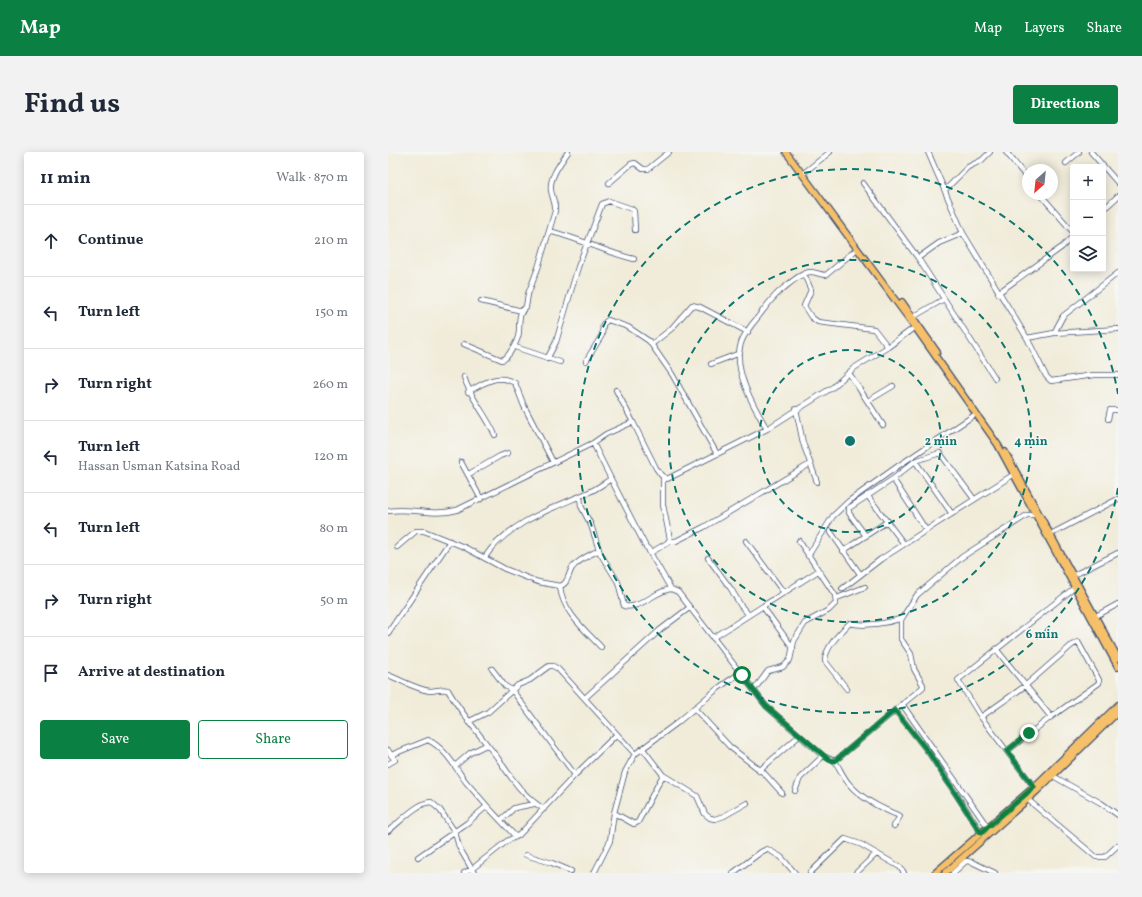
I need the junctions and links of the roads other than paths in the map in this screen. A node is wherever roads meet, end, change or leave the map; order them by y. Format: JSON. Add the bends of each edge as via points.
{"nodes":[{"id":1,"x":562,"y":152,"type":"edge"},
{"id":2,"x":669,"y":152,"type":"edge"},
{"id":3,"x":786,"y":152,"type":"edge"},
{"id":4,"x":790,"y":152,"type":"edge"},
{"id":5,"x":830,"y":152,"type":"edge"},
{"id":6,"x":928,"y":152,"type":"edge"},
{"id":7,"x":990,"y":152,"type":"edge"},
{"id":8,"x":1006,"y":152,"type":"edge"},
{"id":9,"x":1079,"y":152,"type":"edge"},
{"id":10,"x":1091,"y":152,"type":"edge"},
{"id":11,"x":568,"y":153,"type":"edge"},
{"id":12,"x":1066,"y":163,"type":"dead end"},
{"id":13,"x":805,"y":172,"type":"junction"},
{"id":14,"x":1022,"y":172,"type":"edge"},
{"id":15,"x":609,"y":183,"type":"dead end"},
{"id":16,"x":863,"y":183,"type":"dead end"},
{"id":17,"x":1118,"y":183,"type":"edge"},
{"id":18,"x":945,"y":190,"type":"junction"},
{"id":19,"x":1118,"y":196,"type":"edge"},
{"id":20,"x":1045,"y":200,"type":"edge"},
{"id":21,"x":1106,"y":207,"type":"edge"},
{"id":22,"x":1070,"y":229,"type":"edge"},
{"id":23,"x":635,"y":230,"type":"dead end"},
{"id":24,"x":549,"y":231,"type":"junction"},
{"id":25,"x":963,"y":233,"type":"junction"},
{"id":26,"x":1070,"y":239,"type":"edge"},
{"id":27,"x":587,"y":242,"type":"junction"},
{"id":28,"x":857,"y":249,"type":"junction"},
{"id":29,"x":918,"y":258,"type":"junction"},
{"id":30,"x":634,"y":259,"type":"dead end"},
{"id":31,"x":1118,"y":273,"type":"edge"},
{"id":32,"x":804,"y":274,"type":"junction"},
{"id":33,"x":998,"y":293,"type":"junction"},
{"id":34,"x":944,"y":299,"type":"junction"},
{"id":35,"x":481,"y":301,"type":"dead end"},
{"id":36,"x":522,"y":311,"type":"junction"},
{"id":37,"x":913,"y":317,"type":"junction"},
{"id":38,"x":915,"y":327,"type":"junction"},
{"id":39,"x":1118,"y":329,"type":"edge"},
{"id":40,"x":748,"y":332,"type":"junction"},
{"id":41,"x":1054,"y":333,"type":"junction"},
{"id":42,"x":1027,"y":338,"type":"junction"},
{"id":43,"x":464,"y":344,"type":"dead end"},
{"id":44,"x":652,"y":344,"type":"junction"},
{"id":45,"x":515,"y":347,"type":"junction"},
{"id":46,"x":888,"y":347,"type":"junction"},
{"id":47,"x":740,"y":353,"type":"junction"},
{"id":48,"x":547,"y":359,"type":"junction"},
{"id":49,"x":586,"y":361,"type":"dead end"},
{"id":50,"x":560,"y":362,"type":"dead end"},
{"id":51,"x":711,"y":364,"type":"dead end"},
{"id":52,"x":849,"y":373,"type":"junction"},
{"id":53,"x":1118,"y":375,"type":"edge"},
{"id":54,"x":464,"y":377,"type":"dead end"},
{"id":55,"x":996,"y":378,"type":"dead end"},
{"id":56,"x":893,"y":386,"type":"dead end"},
{"id":57,"x":616,"y":390,"type":"dead end"},
{"id":58,"x":468,"y":392,"type":"junction"},
{"id":59,"x":868,"y":401,"type":"junction"},
{"id":60,"x":796,"y":409,"type":"junction"},
{"id":61,"x":1118,"y":410,"type":"edge"},
{"id":62,"x":976,"y":414,"type":"junction"},
{"id":63,"x":1108,"y":419,"type":"dead end"},
{"id":64,"x":632,"y":422,"type":"junction"},
{"id":65,"x":883,"y":425,"type":"dead end"},
{"id":66,"x":767,"y":429,"type":"junction"},
{"id":67,"x":495,"y":435,"type":"dead end"},
{"id":68,"x":592,"y":443,"type":"junction"},
{"id":69,"x":508,"y":453,"type":"dead end"},
{"id":70,"x":717,"y":454,"type":"junction"},
{"id":71,"x":915,"y":461,"type":"junction"},
{"id":72,"x":461,"y":462,"type":"dead end"},
{"id":73,"x":553,"y":462,"type":"junction"},
{"id":74,"x":810,"y":464,"type":"junction"},
{"id":75,"x":1016,"y":473,"type":"junction"},
{"id":76,"x":469,"y":474,"type":"junction"},
{"id":77,"x":663,"y":478,"type":"junction"},
{"id":78,"x":611,"y":479,"type":"junction"},
{"id":79,"x":893,"y":480,"type":"junction"},
{"id":80,"x":817,"y":482,"type":"dead end"},
{"id":81,"x":867,"y":495,"type":"junction"},
{"id":82,"x":580,"y":496,"type":"junction"},
{"id":83,"x":481,"y":499,"type":"junction"},
{"id":84,"x":974,"y":499,"type":"junction"},
{"id":85,"x":1118,"y":499,"type":"edge"},
{"id":86,"x":388,"y":511,"type":"edge"},
{"id":87,"x":952,"y":514,"type":"junction"},
{"id":88,"x":1036,"y":515,"type":"junction"},
{"id":89,"x":888,"y":521,"type":"junction"},
{"id":90,"x":926,"y":530,"type":"junction"},
{"id":91,"x":830,"y":532,"type":"dead end"},
{"id":92,"x":1052,"y":534,"type":"junction"},
{"id":93,"x":866,"y":536,"type":"junction"},
{"id":94,"x":450,"y":541,"type":"junction"},
{"id":95,"x":669,"y":541,"type":"junction"},
{"id":96,"x":746,"y":541,"type":"dead end"},
{"id":97,"x":799,"y":541,"type":"dead end"},
{"id":98,"x":904,"y":544,"type":"junction"},
{"id":99,"x":397,"y":547,"type":"dead end"},
{"id":100,"x":599,"y":550,"type":"junction"},
{"id":101,"x":649,"y":551,"type":"junction"},
{"id":102,"x":843,"y":551,"type":"junction"},
{"id":103,"x":1118,"y":553,"type":"edge"},
{"id":104,"x":808,"y":556,"type":"junction"},
{"id":105,"x":485,"y":557,"type":"junction"},
{"id":106,"x":708,"y":558,"type":"dead end"},
{"id":107,"x":818,"y":571,"type":"junction"},
{"id":108,"x":860,"y":574,"type":"junction"},
{"id":109,"x":1074,"y":575,"type":"junction"},
{"id":110,"x":560,"y":586,"type":"junction"},
{"id":111,"x":865,"y":587,"type":"dead end"},
{"id":112,"x":1074,"y":588,"type":"junction"},
{"id":113,"x":671,"y":589,"type":"junction"},
{"id":114,"x":842,"y":589,"type":"dead end"},
{"id":115,"x":784,"y":593,"type":"junction"},
{"id":116,"x":837,"y":598,"type":"junction"},
{"id":117,"x":1118,"y":604,"type":"edge"},
{"id":118,"x":763,"y":607,"type":"junction"},
{"id":119,"x":689,"y":608,"type":"junction"},
{"id":120,"x":749,"y":615,"type":"junction"},
{"id":121,"x":1096,"y":616,"type":"junction"},
{"id":122,"x":902,"y":618,"type":"junction"},
{"id":123,"x":388,"y":633,"type":"edge"},
{"id":124,"x":713,"y":638,"type":"junction"},
{"id":125,"x":601,"y":647,"type":"dead end"},
{"id":126,"x":793,"y":648,"type":"junction"},
{"id":127,"x":996,"y":648,"type":"junction"},
{"id":128,"x":1118,"y":658,"type":"edge"},
{"id":129,"x":1118,"y":667,"type":"edge"},
{"id":130,"x":492,"y":669,"type":"dead end"},
{"id":131,"x":388,"y":675,"type":"edge"},
{"id":132,"x":742,"y":675,"type":"junction"},
{"id":133,"x":1025,"y":686,"type":"junction"},
{"id":134,"x":847,"y":689,"type":"dead end"},
{"id":135,"x":512,"y":690,"type":"junction"},
{"id":136,"x":754,"y":690,"type":"junction"},
{"id":137,"x":585,"y":698,"type":"junction"},
{"id":138,"x":902,"y":704,"type":"junction"},
{"id":139,"x":1118,"y":704,"type":"edge"},
{"id":140,"x":694,"y":708,"type":"junction"},
{"id":141,"x":895,"y":710,"type":"junction"},
{"id":142,"x":1118,"y":712,"type":"edge"},
{"id":143,"x":1051,"y":716,"type":"junction"},
{"id":144,"x":981,"y":718,"type":"junction"},
{"id":145,"x":468,"y":722,"type":"junction"},
{"id":146,"x":616,"y":734,"type":"junction"},
{"id":147,"x":799,"y":736,"type":"junction"},
{"id":148,"x":486,"y":745,"type":"junction"},
{"id":149,"x":644,"y":749,"type":"junction"},
{"id":150,"x":388,"y":750,"type":"edge"},
{"id":151,"x":1007,"y":751,"type":"junction"},
{"id":152,"x":635,"y":754,"type":"junction"},
{"id":153,"x":391,"y":755,"type":"junction"},
{"id":154,"x":823,"y":756,"type":"junction"},
{"id":155,"x":835,"y":761,"type":"junction"},
{"id":156,"x":388,"y":764,"type":"edge"},
{"id":157,"x":455,"y":766,"type":"junction"},
{"id":158,"x":759,"y":771,"type":"junction"},
{"id":159,"x":575,"y":775,"type":"junction"},
{"id":160,"x":662,"y":775,"type":"junction"},
{"id":161,"x":1052,"y":776,"type":"junction"},
{"id":162,"x":1034,"y":787,"type":"junction"},
{"id":163,"x":795,"y":791,"type":"dead end"},
{"id":164,"x":782,"y":793,"type":"dead end"},
{"id":165,"x":1027,"y":799,"type":"junction"},
{"id":166,"x":747,"y":803,"type":"dead end"},
{"id":167,"x":534,"y":804,"type":"junction"},
{"id":168,"x":487,"y":806,"type":"junction"},
{"id":169,"x":544,"y":809,"type":"junction"},
{"id":170,"x":614,"y":814,"type":"junction"},
{"id":171,"x":1118,"y":815,"type":"edge"},
{"id":172,"x":500,"y":820,"type":"junction"},
{"id":173,"x":894,"y":826,"type":"dead end"},
{"id":174,"x":989,"y":829,"type":"junction"},
{"id":175,"x":388,"y":831,"type":"edge"},
{"id":176,"x":455,"y":832,"type":"junction"},
{"id":177,"x":983,"y":834,"type":"junction"},
{"id":178,"x":516,"y":837,"type":"junction"},
{"id":179,"x":1118,"y":845,"type":"edge"},
{"id":180,"x":876,"y":854,"type":"junction"},
{"id":181,"x":526,"y":856,"type":"dead end"},
{"id":182,"x":418,"y":857,"type":"dead end"},
{"id":183,"x":473,"y":871,"type":"edge"},
{"id":184,"x":570,"y":872,"type":"edge"},
{"id":185,"x":464,"y":873,"type":"edge"},
{"id":186,"x":577,"y":873,"type":"edge"},
{"id":187,"x":594,"y":873,"type":"edge"},
{"id":188,"x":735,"y":873,"type":"edge"},
{"id":189,"x":795,"y":873,"type":"edge"},
{"id":190,"x":810,"y":873,"type":"edge"},
{"id":191,"x":856,"y":873,"type":"edge"},
{"id":192,"x":904,"y":873,"type":"edge"},
{"id":193,"x":935,"y":873,"type":"edge"},
{"id":194,"x":945,"y":873,"type":"edge"},
{"id":195,"x":953,"y":873,"type":"edge"},
{"id":196,"x":995,"y":873,"type":"edge"}],
"edges":[{"from":1,"to":11,"type":"street"},
{"from":2,"to":15,"type":"street","via":[[648,169],[643,169],[635,163],[631,164]]},
{"from":3,"to":28,"type":"main road"},
{"from":4,"to":13,"type":"main road"},
{"from":5,"to":13,"type":"street"},
{"from":6,"to":18,"type":"street"},
{"from":7,"to":18,"type":"street","via":[[982,160],[968,167]]},
{"from":8,"to":14,"type":"street"},
{"from":9,"to":12,"type":"street"},
{"from":10,"to":17,"type":"street"},
{"from":11,"to":24,"type":"street","via":[[552,183],[556,211]]},
{"from":13,"to":37,"type":"main road"},
{"from":16,"to":29,"type":"street"},
{"from":18,"to":25,"type":"street"},
{"from":19,"to":21,"type":"street"},
{"from":20,"to":22,"type":"street"},
{"from":23,"to":27,"type":"street","via":[[634,211],[617,203],[605,202],[600,207]]},
{"from":24,"to":27,"type":"street"},
{"from":24,"to":36,"type":"street","via":[[526,307]]},
{"from":25,"to":29,"type":"street","via":[[939,243]]},
{"from":25,"to":33,"type":"street"},
{"from":26,"to":33,"type":"street"},
{"from":27,"to":30,"type":"street"},
{"from":27,"to":48,"type":"street","via":[[556,342]]},
{"from":28,"to":32,"type":"street","via":[[826,275],[811,272]]},
{"from":28,"to":38,"type":"main road"},
{"from":29,"to":34,"type":"street"},
{"from":31,"to":41,"type":"street","via":[[1063,316]]},
{"from":32,"to":40,"type":"street","via":[[771,299]]},
{"from":32,"to":46,"type":"street","via":[[811,290],[804,306],[814,320],[820,323],[874,329]]},
{"from":33,"to":42,"type":"street"},
{"from":34,"to":37,"type":"street"},
{"from":34,"to":55,"type":"street"},
{"from":35,"to":36,"type":"street"},
{"from":36,"to":45,"type":"street"},
{"from":37,"to":75,"type":"main road","via":[[1000,443]]},
{"from":38,"to":46,"type":"street"},
{"from":38,"to":62,"type":"main road"},
{"from":39,"to":41,"type":"street"},
{"from":40,"to":44,"type":"street","via":[[692,305],[671,329]]},
{"from":40,"to":47,"type":"street","via":[[741,343]]},
{"from":41,"to":42,"type":"street"},
{"from":42,"to":53,"type":"street","via":[[1051,381],[1094,375]]},
{"from":43,"to":45,"type":"street","via":[[502,360]]},
{"from":44,"to":49,"type":"street","via":[[646,337],[628,327],[608,320],[603,324],[602,335]]},
{"from":44,"to":70,"type":"street"},
{"from":45,"to":48,"type":"street"},
{"from":46,"to":52,"type":"street"},
{"from":47,"to":51,"type":"street"},
{"from":47,"to":66,"type":"street","via":[[749,398]]},
{"from":48,"to":50,"type":"street"},
{"from":52,"to":59,"type":"street"},
{"from":52,"to":60,"type":"street","via":[[833,387]]},
{"from":54,"to":58,"type":"street"},
{"from":56,"to":59,"type":"street"},
{"from":57,"to":64,"type":"street"},
{"from":58,"to":67,"type":"street","via":[[489,421]]},
{"from":58,"to":73,"type":"street","via":[[490,380],[504,378],[515,382]]},
{"from":59,"to":65,"type":"street"},
{"from":60,"to":66,"type":"street"},
{"from":60,"to":74,"type":"street"},
{"from":61,"to":63,"type":"street","via":[[1110,410]]},
{"from":62,"to":75,"type":"main road"},
{"from":62,"to":104,"type":"street","via":[[849,501],[833,516]]},
{"from":64,"to":68,"type":"street"},
{"from":64,"to":77,"type":"street"},
{"from":66,"to":70,"type":"street"},
{"from":68,"to":73,"type":"street"},
{"from":68,"to":78,"type":"street"},
{"from":69,"to":76,"type":"street"},
{"from":70,"to":77,"type":"street","via":[[666,479]]},
{"from":71,"to":79,"type":"street"},
{"from":71,"to":84,"type":"street","via":[[941,454]]},
{"from":71,"to":87,"type":"street"},
{"from":72,"to":76,"type":"street"},
{"from":73,"to":83,"type":"street"},
{"from":74,"to":80,"type":"street"},
{"from":74,"to":95,"type":"street","via":[[704,527],[676,541]]},
{"from":75,"to":84,"type":"street"},
{"from":75,"to":88,"type":"main road"},
{"from":75,"to":92,"type":"main road"},
{"from":76,"to":83,"type":"street"},
{"from":77,"to":95,"type":"street","via":[[663,505]]},
{"from":78,"to":82,"type":"street"},
{"from":78,"to":101,"type":"street"},
{"from":79,"to":81,"type":"street"},
{"from":79,"to":90,"type":"street"},
{"from":81,"to":89,"type":"street"},
{"from":81,"to":93,"type":"street","via":[[849,508]]},
{"from":82,"to":100,"type":"street","via":[[581,506],[591,525]]},
{"from":82,"to":105,"type":"street","via":[[526,521],[497,542]]},
{"from":83,"to":86,"type":"street","via":[[443,514],[397,509]]},
{"from":84,"to":87,"type":"street"},
{"from":85,"to":92,"type":"street"},
{"from":87,"to":90,"type":"street"},
{"from":88,"to":112,"type":"main road"},
{"from":88,"to":122,"type":"street","via":[[1027,515],[1014,522],[962,557],[917,595]]},
{"from":89,"to":93,"type":"street"},
{"from":89,"to":98,"type":"street"},
{"from":90,"to":98,"type":"street"},
{"from":91,"to":102,"type":"street"},
{"from":92,"to":109,"type":"main road"},
{"from":93,"to":102,"type":"street"},
{"from":94,"to":99,"type":"street","via":[[424,531],[416,531]]},
{"from":94,"to":105,"type":"street"},
{"from":94,"to":123,"type":"street"},
{"from":95,"to":101,"type":"street","via":[[654,552]]},
{"from":96,"to":115,"type":"street"},
{"from":97,"to":104,"type":"street"},
{"from":98,"to":108,"type":"street"},
{"from":100,"to":110,"type":"street","via":[[577,563],[566,582]]},
{"from":100,"to":113,"type":"street","via":[[618,582],[624,606],[628,607]]},
{"from":101,"to":113,"type":"street"},
{"from":102,"to":108,"type":"street"},
{"from":103,"to":109,"type":"street"},
{"from":104,"to":107,"type":"street"},
{"from":105,"to":110,"type":"street","via":[[505,569],[538,582]]},
{"from":106,"to":120,"type":"street"},
{"from":107,"to":115,"type":"street"},
{"from":107,"to":116,"type":"street"},
{"from":108,"to":114,"type":"street"},
{"from":109,"to":121,"type":"main road"},
{"from":110,"to":125,"type":"street","via":[[560,594],[567,608]]},
{"from":111,"to":116,"type":"street"},
{"from":112,"to":127,"type":"street"},
{"from":112,"to":129,"type":"main road"},
{"from":113,"to":119,"type":"street","via":[[678,592]]},
{"from":115,"to":118,"type":"street"},
{"from":116,"to":126,"type":"street","via":[[829,610],[805,623],[794,641]]},
{"from":117,"to":121,"type":"street"},
{"from":118,"to":120,"type":"street"},
{"from":118,"to":126,"type":"street"},
{"from":119,"to":124,"type":"street"},
{"from":119,"to":137,"type":"street","via":[[660,630]]},
{"from":120,"to":124,"type":"street"},
{"from":121,"to":128,"type":"main road"},
{"from":122,"to":134,"type":"street","via":[[894,622],[860,626],[850,623],[840,633],[825,655],[825,661]]},
{"from":122,"to":138,"type":"street","via":[[901,639],[911,654],[914,669],[923,685],[921,690]]},
{"from":124,"to":132,"type":"street"},
{"from":126,"to":136,"type":"street","via":[[790,660],[783,667],[768,671]]},
{"from":127,"to":133,"type":"street"},
{"from":127,"to":144,"type":"street","via":[[958,680]]},
{"from":130,"to":135,"type":"street","via":[[505,686]]},
{"from":131,"to":145,"type":"street","via":[[430,691],[444,688],[448,690]]},
{"from":132,"to":136,"type":"street"},
{"from":132,"to":140,"type":"street","via":[[737,675]]},
{"from":133,"to":143,"type":"street"},
{"from":133,"to":143,"type":"street","via":[[1078,642],[1099,682]]},
{"from":133,"to":144,"type":"street"},
{"from":135,"to":137,"type":"street","via":[[553,666]]},
{"from":135,"to":145,"type":"street","via":[[488,712]]},
{"from":135,"to":159,"type":"street"},
{"from":136,"to":147,"type":"street","via":[[766,706]]},
{"from":137,"to":146,"type":"street"},
{"from":138,"to":141,"type":"street"},
{"from":138,"to":174,"type":"street"},
{"from":139,"to":162,"type":"main road"},
{"from":140,"to":149,"type":"street"},
{"from":140,"to":158,"type":"street","via":[[730,747]]},
{"from":141,"to":155,"type":"street"},
{"from":141,"to":177,"type":"street","via":[[929,753]]},
{"from":142,"to":161,"type":"main road"},
{"from":143,"to":151,"type":"street"},
{"from":144,"to":151,"type":"street"},
{"from":145,"to":148,"type":"street"},
{"from":146,"to":152,"type":"street"},
{"from":146,"to":159,"type":"street"},
{"from":147,"to":154,"type":"street"},
{"from":147,"to":158,"type":"street"},
{"from":148,"to":157,"type":"street","via":[[470,753]]},
{"from":148,"to":167,"type":"street","via":[[507,774]]},
{"from":149,"to":152,"type":"street"},
{"from":149,"to":160,"type":"street"},
{"from":150,"to":153,"type":"street"},
{"from":151,"to":162,"type":"street"},
{"from":152,"to":170,"type":"street","via":[[625,772]]},
{"from":153,"to":156,"type":"street","via":[[395,760]]},
{"from":153,"to":157,"type":"street","via":[[428,740],[441,749]]},
{"from":154,"to":155,"type":"street"},
{"from":154,"to":163,"type":"street","via":[[800,778]]},
{"from":155,"to":173,"type":"street","via":[[845,780],[856,791],[869,801],[900,816]]},
{"from":157,"to":168,"type":"street"},
{"from":158,"to":164,"type":"street","via":[[764,773]]},
{"from":159,"to":169,"type":"street"},
{"from":160,"to":166,"type":"street","via":[[697,796],[705,814],[710,818],[724,816]]},
{"from":160,"to":170,"type":"street","via":[[638,822],[634,824]]},
{"from":161,"to":165,"type":"main road"},
{"from":161,"to":171,"type":"street"},
{"from":162,"to":174,"type":"main road"},
{"from":165,"to":174,"type":"main road"},
{"from":165,"to":179,"type":"street","via":[[1096,857],[1105,857]]},
{"from":167,"to":169,"type":"street"},
{"from":167,"to":172,"type":"street","via":[[514,808]]},
{"from":168,"to":172,"type":"street"},
{"from":168,"to":176,"type":"street"},
{"from":169,"to":178,"type":"street"},
{"from":170,"to":187,"type":"street","via":[[610,841]]},
{"from":172,"to":178,"type":"street"},
{"from":174,"to":177,"type":"main road"},
{"from":175,"to":176,"type":"street","via":[[411,812],[426,802],[431,802],[440,810]]},
{"from":176,"to":182,"type":"street"},
{"from":176,"to":183,"type":"street","via":[[459,847]]},
{"from":177,"to":193,"type":"main road"},
{"from":177,"to":194,"type":"main road"},
{"from":178,"to":183,"type":"street","via":[[507,840]]},
{"from":180,"to":190,"type":"street","via":[[860,844],[845,839]]},
{"from":180,"to":191,"type":"street"},
{"from":180,"to":192,"type":"street","via":[[900,866]]},
{"from":181,"to":184,"type":"street","via":[[552,863]]},
{"from":183,"to":185,"type":"street"},
{"from":184,"to":186,"type":"street"},
{"from":188,"to":189,"type":"street","via":[[760,852],[768,849],[781,857]]},
{"from":195,"to":196,"type":"street","via":[[966,861]]}]}
